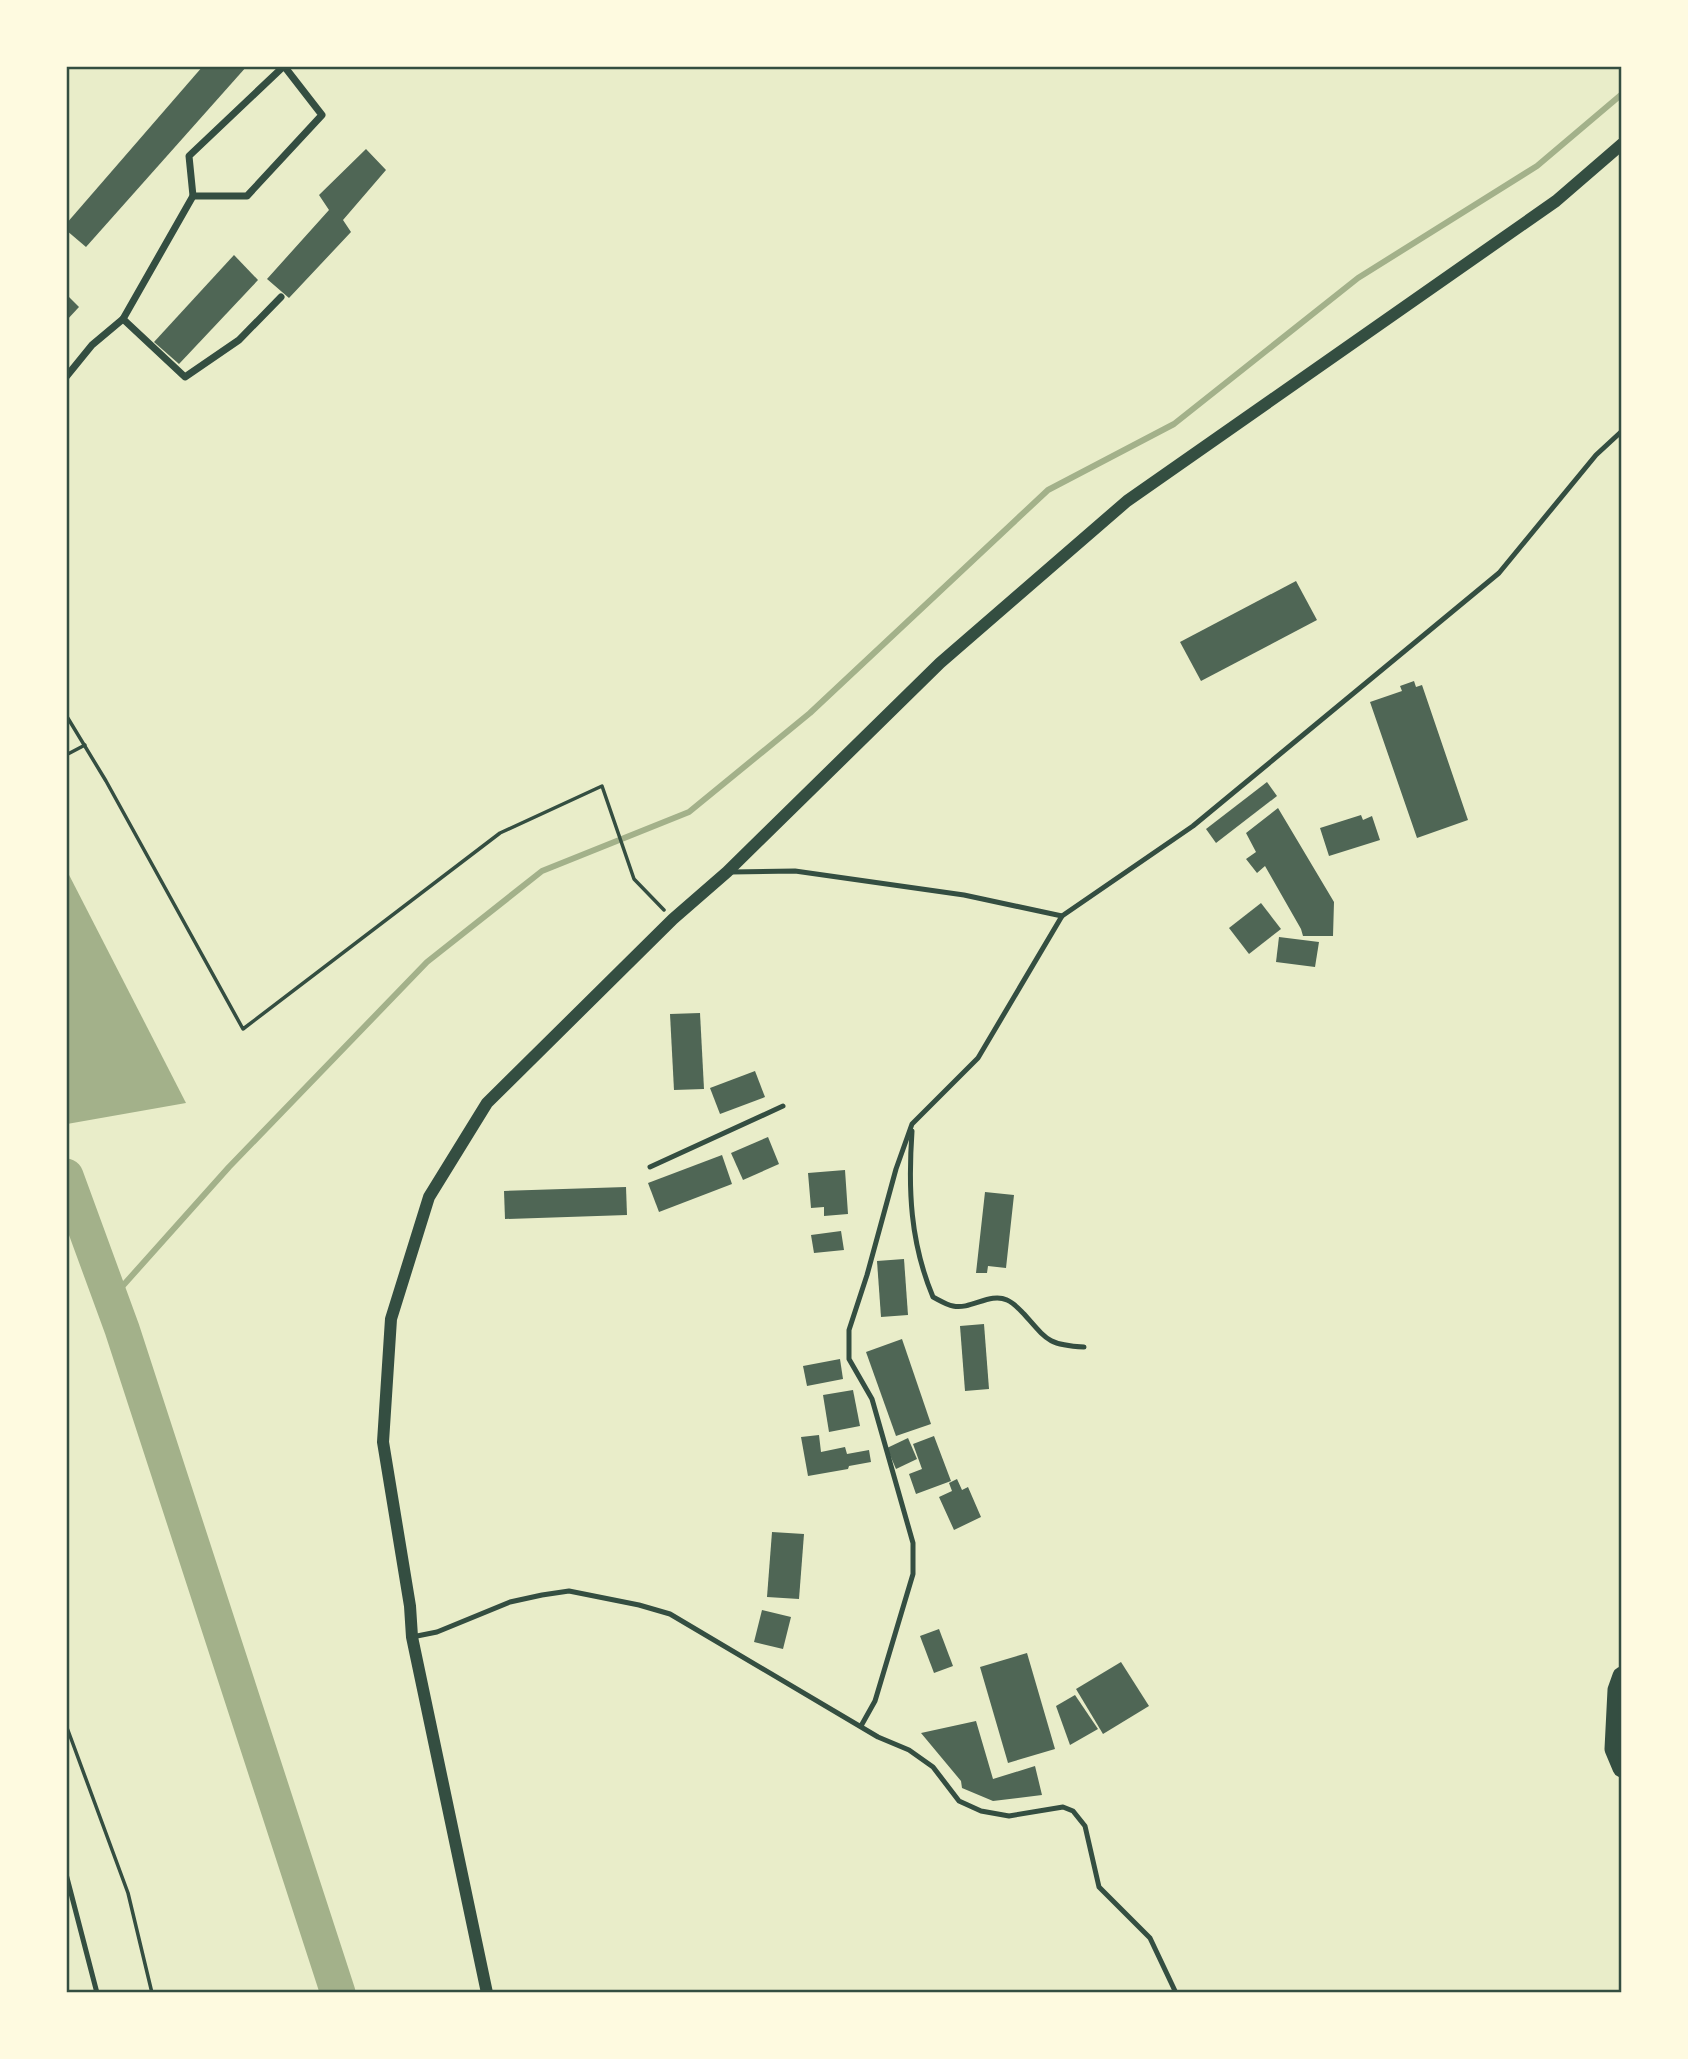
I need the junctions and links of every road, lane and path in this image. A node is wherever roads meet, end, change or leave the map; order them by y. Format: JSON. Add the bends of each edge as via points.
{"nodes":[{"id":1,"x":284,"y":67,"type":"edge"},
{"id":2,"x":1622,"y":144,"type":"edge"},
{"id":3,"x":193,"y":196,"type":"junction"},
{"id":4,"x":281,"y":297,"type":"dead end"},
{"id":5,"x":123,"y":319,"type":"junction"},
{"id":6,"x":66,"y":377,"type":"edge"},
{"id":7,"x":1622,"y":431,"type":"edge"},
{"id":8,"x":66,"y":715,"type":"edge"},
{"id":9,"x":85,"y":745,"type":"junction"},
{"id":10,"x":66,"y":755,"type":"edge"},
{"id":11,"x":727,"y":872,"type":"junction"},
{"id":12,"x":1062,"y":916,"type":"junction"},
{"id":13,"x":673,"y":919,"type":"junction"},
{"id":14,"x":782,"y":1106,"type":"dead end"},
{"id":15,"x":912,"y":1124,"type":"junction"},
{"id":16,"x":650,"y":1167,"type":"dead end"},
{"id":17,"x":1084,"y":1347,"type":"dead end"},
{"id":18,"x":412,"y":1637,"type":"junction"},
{"id":19,"x":1622,"y":1676,"type":"edge"},
{"id":20,"x":66,"y":1725,"type":"edge"},
{"id":21,"x":862,"y":1727,"type":"junction"},
{"id":22,"x":1622,"y":1768,"type":"edge"},
{"id":23,"x":66,"y":1874,"type":"edge"},
{"id":24,"x":97,"y":1993,"type":"edge"},
{"id":25,"x":152,"y":1993,"type":"edge"},
{"id":26,"x":487,"y":1993,"type":"edge"},
{"id":27,"x":1176,"y":1993,"type":"edge"}],
"edges":[{"from":1,"to":3,"type":"street","via":[[189,156]]},
{"from":1,"to":3,"type":"street","via":[[322,116],[247,196]]},
{"from":2,"to":11,"type":"street","via":[[1556,201],[1127,501],[940,663]]},
{"from":3,"to":5,"type":"street"},
{"from":4,"to":5,"type":"street","via":[[239,340],[185,377]]},
{"from":5,"to":6,"type":"street","via":[[92,345]]},
{"from":7,"to":12,"type":"lane","via":[[1499,573],[1193,827]]},
{"from":8,"to":9,"type":"path"},
{"from":9,"to":10,"type":"path"},
{"from":9,"to":13,"type":"path","via":[[243,1029],[500,833],[602,786],[634,879]]},
{"from":11,"to":12,"type":"lane","via":[[795,871],[964,895]]},
{"from":11,"to":13,"type":"street"},
{"from":12,"to":15,"type":"lane","via":[[978,1058]]},
{"from":13,"to":18,"type":"street","via":[[487,1103],[429,1196],[391,1319],[383,1442]]},
{"from":14,"to":16,"type":"lane"},
{"from":15,"to":17,"type":"lane","via":[[908,1179],[913,1225],[933,1297],[954,1307],[1004,1298],[1049,1341]]},
{"from":15,"to":21,"type":"lane","via":[[849,1330],[849,1359],[872,1399],[913,1543],[913,1573],[875,1701]]},
{"from":18,"to":21,"type":"lane","via":[[437,1632],[510,1602],[569,1591],[670,1614]]},
{"from":18,"to":26,"type":"street"},
{"from":19,"to":22,"type":"highway","via":[[1614,1749]]},
{"from":20,"to":25,"type":"path","via":[[128,1893]]},
{"from":21,"to":27,"type":"lane","via":[[909,1750],[933,1767],[959,1801],[981,1811],[1009,1816],[1063,1807],[1073,1811],[1085,1825],[1099,1887],[1150,1938]]},
{"from":23,"to":24,"type":"lane"}]}
